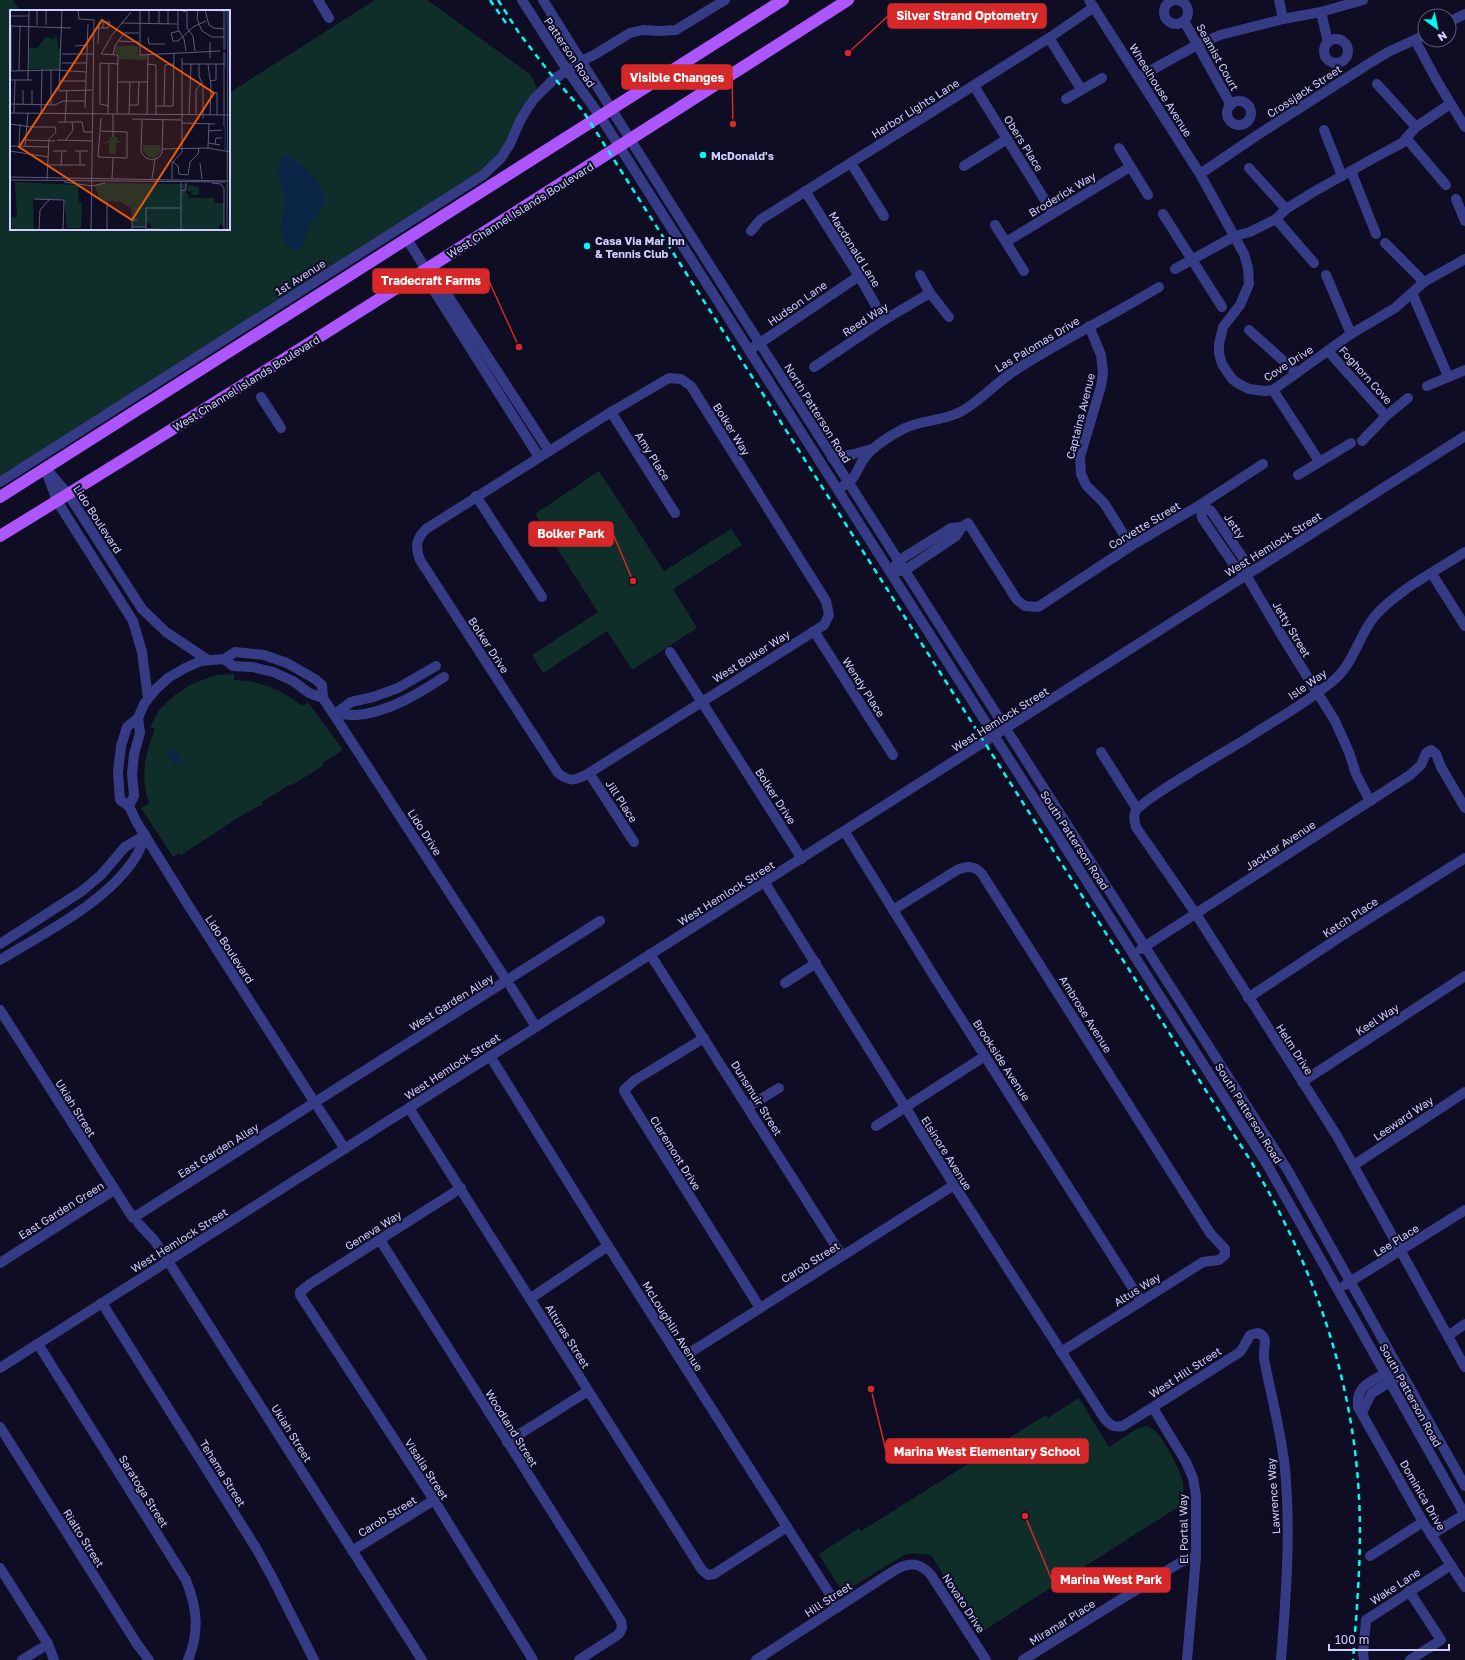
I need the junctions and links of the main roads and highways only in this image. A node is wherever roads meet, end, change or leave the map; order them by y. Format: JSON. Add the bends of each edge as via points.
{"nodes":[{"id":1,"x":783,"y":0,"type":"edge"},
{"id":2,"x":848,"y":0,"type":"edge"},
{"id":3,"x":0,"y":497,"type":"edge"},
{"id":4,"x":0,"y":536,"type":"edge"}],
"edges":[{"from":1,"to":3,"type":"main road"},
{"from":2,"to":4,"type":"main road","name":"West Channel Islands Boulevard","via":[[620,147]]}]}
